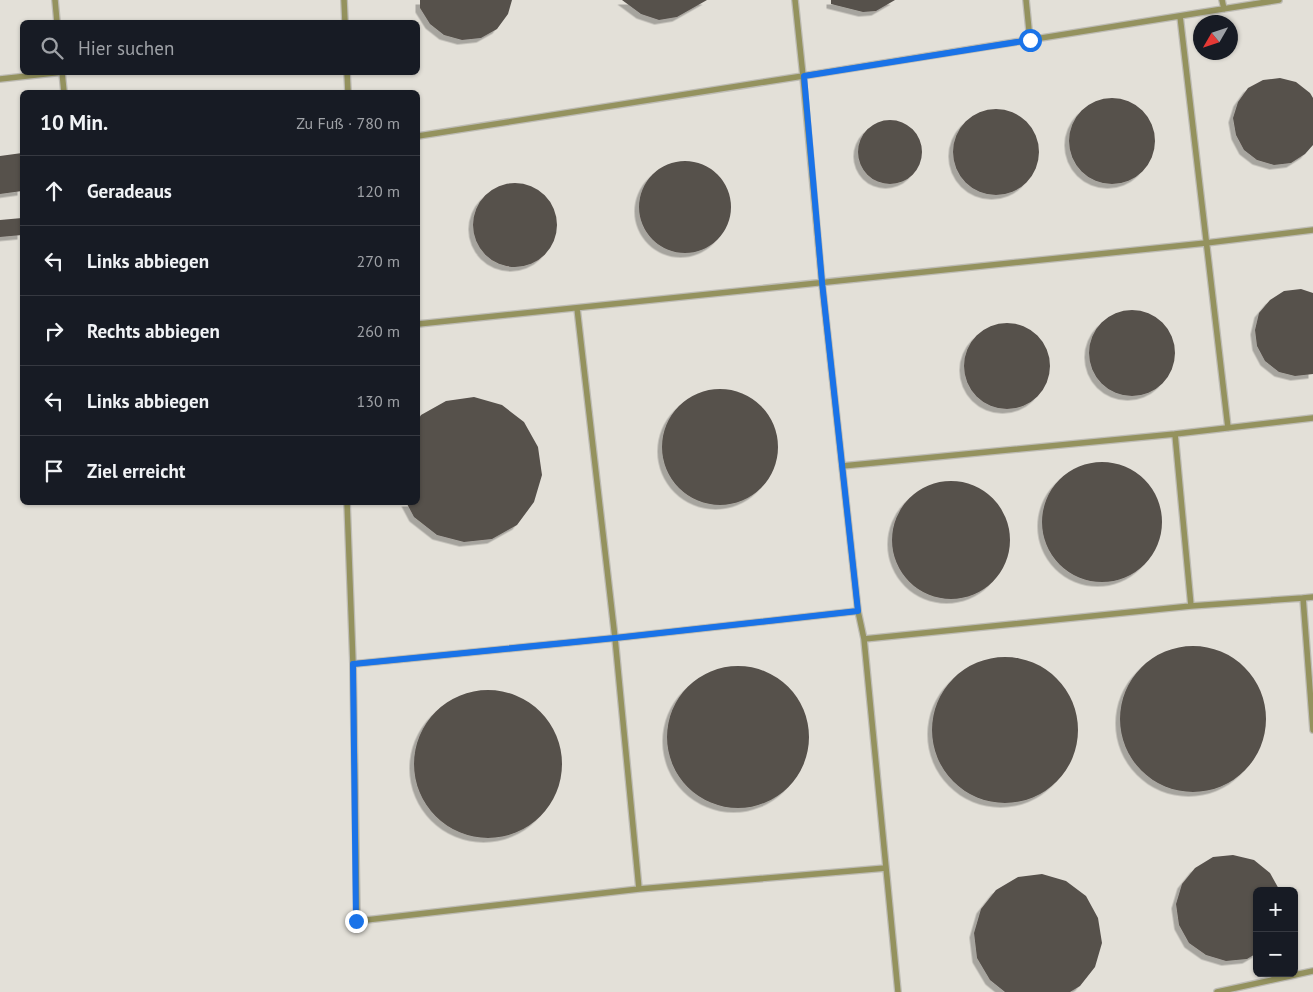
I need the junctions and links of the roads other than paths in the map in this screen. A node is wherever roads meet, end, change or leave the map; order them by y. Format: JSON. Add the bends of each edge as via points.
{"nodes":[{"id":1,"x":55,"y":0,"type":"edge"},
{"id":2,"x":344,"y":0,"type":"edge"},
{"id":3,"x":795,"y":0,"type":"edge"},
{"id":4,"x":1026,"y":0,"type":"edge"},
{"id":5,"x":1222,"y":0,"type":"edge"},
{"id":6,"x":1278,"y":0,"type":"edge"},
{"id":7,"x":1224,"y":9,"type":"junction"},
{"id":8,"x":1180,"y":16,"type":"junction"},
{"id":9,"x":57,"y":20,"type":"edge"},
{"id":10,"x":345,"y":20,"type":"edge"},
{"id":11,"x":1030,"y":40,"type":"junction"},
{"id":12,"x":42,"y":75,"type":"edge"},
{"id":13,"x":63,"y":75,"type":"edge"},
{"id":14,"x":347,"y":75,"type":"edge"},
{"id":15,"x":804,"y":76,"type":"junction"},
{"id":16,"x":0,"y":79,"type":"edge"},
{"id":17,"x":64,"y":90,"type":"edge"},
{"id":18,"x":348,"y":90,"type":"edge"},
{"id":19,"x":420,"y":136,"type":"edge"},
{"id":20,"x":1313,"y":230,"type":"edge"},
{"id":21,"x":1206,"y":242,"type":"junction"},
{"id":22,"x":822,"y":282,"type":"junction"},
{"id":23,"x":577,"y":308,"type":"junction"},
{"id":24,"x":420,"y":324,"type":"edge"},
{"id":25,"x":1313,"y":418,"type":"edge"},
{"id":26,"x":1228,"y":428,"type":"junction"},
{"id":27,"x":1175,"y":434,"type":"junction"},
{"id":28,"x":842,"y":466,"type":"junction"},
{"id":29,"x":346,"y":505,"type":"edge"},
{"id":30,"x":1313,"y":597,"type":"edge"},
{"id":31,"x":1303,"y":598,"type":"junction"},
{"id":32,"x":1191,"y":606,"type":"junction"},
{"id":33,"x":858,"y":611,"type":"junction"},
{"id":34,"x":615,"y":638,"type":"junction"},
{"id":35,"x":864,"y":639,"type":"junction"},
{"id":36,"x":353,"y":664,"type":"junction"},
{"id":37,"x":1313,"y":730,"type":"edge"},
{"id":38,"x":886,"y":868,"type":"junction"},
{"id":39,"x":639,"y":889,"type":"junction"},
{"id":40,"x":1313,"y":970,"type":"edge"},
{"id":41,"x":898,"y":992,"type":"edge"},
{"id":42,"x":1217,"y":992,"type":"edge"}],
"edges":[{"from":1,"to":9,"type":"lane"},
{"from":2,"to":10,"type":"lane"},
{"from":3,"to":15,"type":"lane"},
{"from":4,"to":11,"type":"lane"},
{"from":5,"to":7,"type":"lane"},
{"from":6,"to":7,"type":"lane"},
{"from":7,"to":8,"type":"lane"},
{"from":8,"to":11,"type":"lane"},
{"from":8,"to":21,"type":"lane"},
{"from":11,"to":15,"type":"lane"},
{"from":12,"to":16,"type":"lane"},
{"from":13,"to":17,"type":"lane"},
{"from":14,"to":18,"type":"lane"},
{"from":15,"to":19,"type":"lane"},
{"from":15,"to":22,"type":"lane"},
{"from":20,"to":21,"type":"lane"},
{"from":21,"to":22,"type":"lane"},
{"from":21,"to":26,"type":"lane"},
{"from":22,"to":23,"type":"lane"},
{"from":22,"to":28,"type":"lane"},
{"from":23,"to":24,"type":"lane"},
{"from":23,"to":34,"type":"lane"},
{"from":25,"to":26,"type":"lane"},
{"from":26,"to":27,"type":"lane"},
{"from":27,"to":28,"type":"lane"},
{"from":27,"to":32,"type":"lane"},
{"from":28,"to":33,"type":"lane"},
{"from":29,"to":36,"type":"lane"},
{"from":30,"to":31,"type":"lane"},
{"from":31,"to":32,"type":"lane"},
{"from":31,"to":37,"type":"lane"},
{"from":32,"to":35,"type":"lane"},
{"from":33,"to":34,"type":"lane"},
{"from":33,"to":35,"type":"lane"},
{"from":34,"to":36,"type":"lane"},
{"from":34,"to":39,"type":"lane"},
{"from":35,"to":38,"type":"lane"},
{"from":36,"to":39,"type":"lane","via":[[356,921]]},
{"from":38,"to":39,"type":"lane"},
{"from":38,"to":41,"type":"lane"},
{"from":40,"to":42,"type":"lane"}]}
